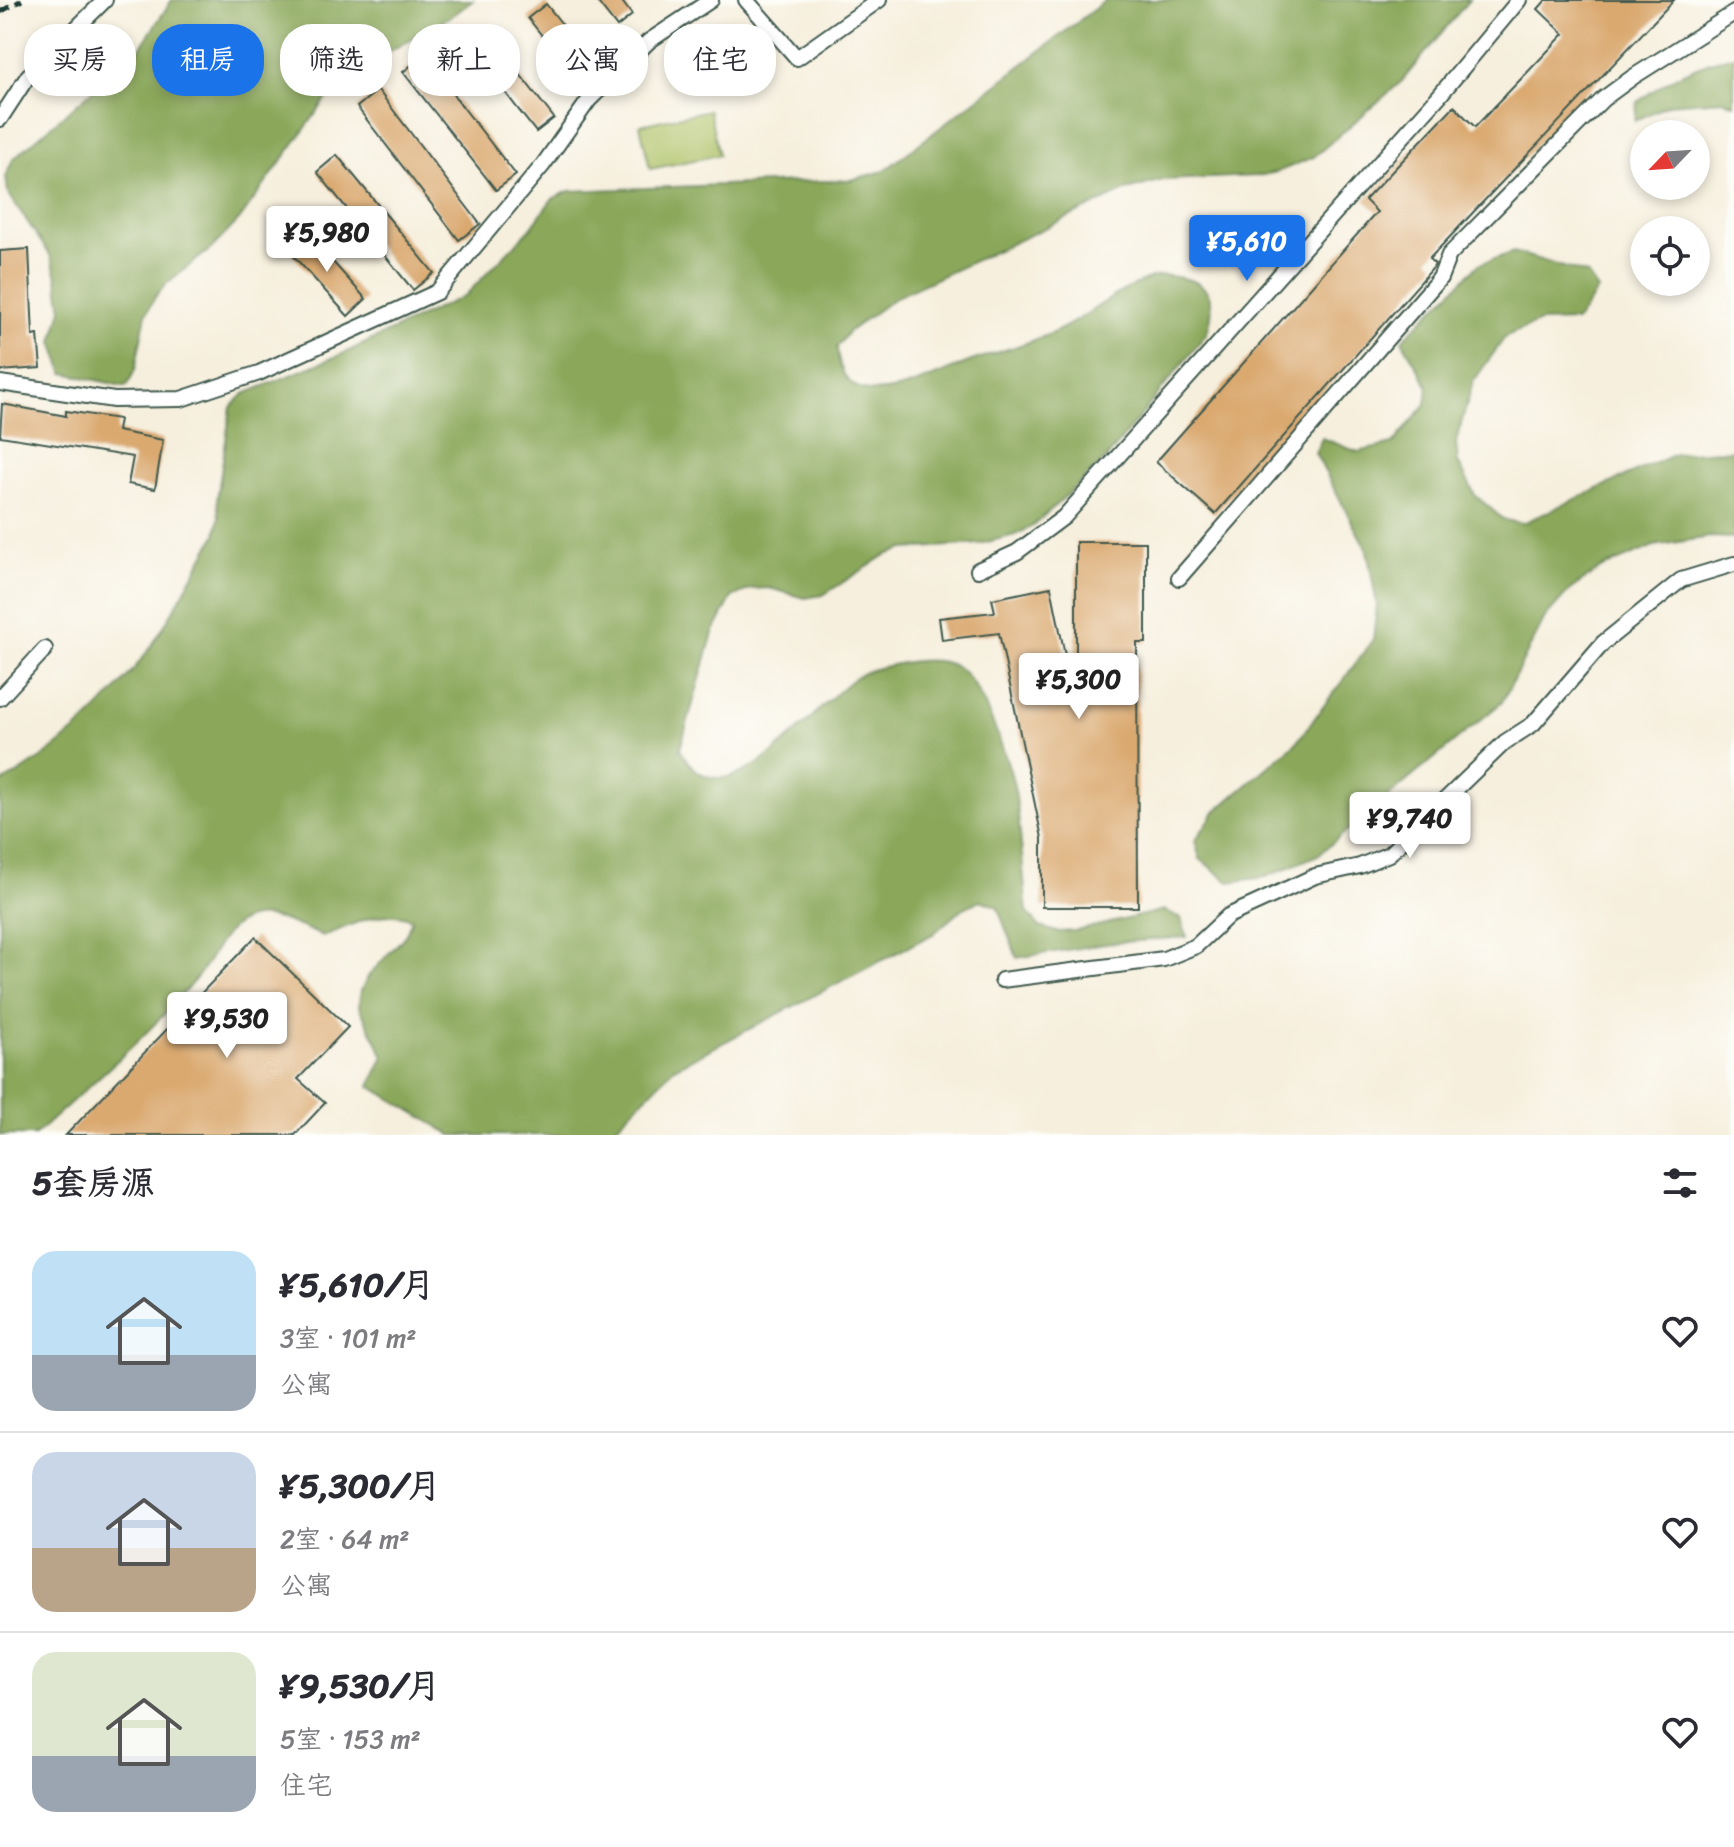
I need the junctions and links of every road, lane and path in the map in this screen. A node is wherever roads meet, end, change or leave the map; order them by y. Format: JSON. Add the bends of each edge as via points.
{"nodes":[{"id":1,"x":105,"y":0,"type":"edge"},
{"id":2,"x":711,"y":0,"type":"edge"},
{"id":3,"x":746,"y":0,"type":"edge"},
{"id":4,"x":879,"y":0,"type":"edge"},
{"id":5,"x":1519,"y":0,"type":"edge"},
{"id":6,"x":1734,"y":13,"type":"edge"},
{"id":7,"x":0,"y":119,"type":"edge"},
{"id":8,"x":0,"y":383,"type":"edge"},
{"id":9,"x":1734,"y":564,"type":"edge"},
{"id":10,"x":978,"y":570,"type":"dead end"},
{"id":11,"x":1179,"y":578,"type":"dead end"},
{"id":12,"x":45,"y":649,"type":"dead end"},
{"id":13,"x":0,"y":698,"type":"edge"},
{"id":14,"x":1002,"y":980,"type":"dead end"}],
"edges":[{"from":1,"to":7,"type":"street","via":[[28,76]]},
{"from":2,"to":8,"type":"street","via":[[649,41],[589,100],[543,165],[437,292],[259,373],[181,399],[114,400]]},
{"from":3,"to":4,"type":"street","via":[[797,58]]},
{"from":5,"to":10,"type":"street","via":[[1064,517],[1017,552]]},
{"from":6,"to":11,"type":"street","via":[[1603,99],[1449,255],[1440,278]]},
{"from":9,"to":14,"type":"street","via":[[1681,580],[1603,643],[1533,724],[1505,742],[1389,854],[1315,876],[1228,916],[1196,946],[1164,959]]},
{"from":12,"to":13,"type":"street"}]}
